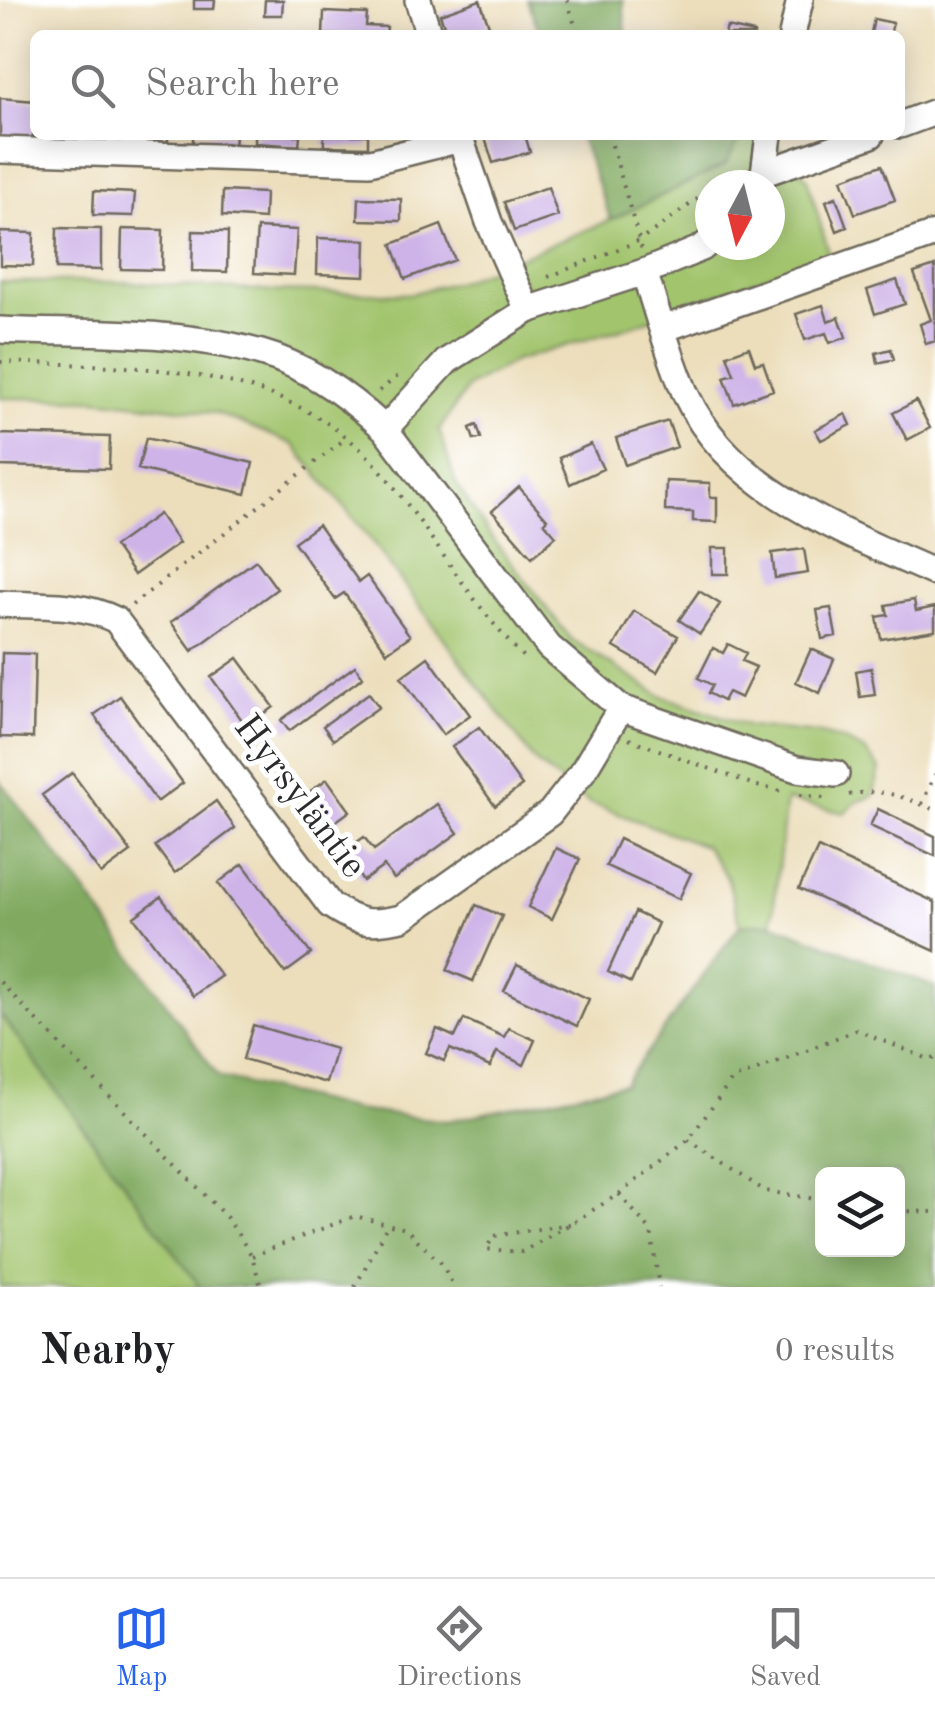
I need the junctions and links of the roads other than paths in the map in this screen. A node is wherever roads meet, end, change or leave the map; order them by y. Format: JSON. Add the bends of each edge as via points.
{"nodes":[{"id":1,"x":418,"y":0,"type":"edge"},
{"id":2,"x":800,"y":0,"type":"edge"},
{"id":3,"x":427,"y":30,"type":"edge"},
{"id":4,"x":793,"y":30,"type":"edge"},
{"id":5,"x":935,"y":112,"type":"edge"},
{"id":6,"x":905,"y":123,"type":"edge"},
{"id":7,"x":449,"y":140,"type":"edge"},
{"id":8,"x":461,"y":140,"type":"edge"},
{"id":9,"x":768,"y":140,"type":"edge"},
{"id":10,"x":858,"y":140,"type":"edge"},
{"id":11,"x":0,"y":150,"type":"edge"},
{"id":12,"x":762,"y":170,"type":"edge"},
{"id":13,"x":783,"y":170,"type":"edge"},
{"id":14,"x":935,"y":234,"type":"edge"},
{"id":15,"x":695,"y":251,"type":"edge"},
{"id":16,"x":644,"y":272,"type":"junction"},
{"id":17,"x":528,"y":310,"type":"junction"},
{"id":18,"x":663,"y":328,"type":"junction"},
{"id":19,"x":0,"y":330,"type":"edge"},
{"id":20,"x":385,"y":428,"type":"junction"},
{"id":21,"x":935,"y":573,"type":"edge"},
{"id":22,"x":0,"y":604,"type":"edge"},
{"id":23,"x":619,"y":721,"type":"junction"},
{"id":24,"x":836,"y":774,"type":"dead end"}],
"edges":[{"from":1,"to":3,"type":"street"},
{"from":2,"to":4,"type":"street"},
{"from":5,"to":6,"type":"street"},
{"from":7,"to":11,"type":"street","via":[[370,162]]},
{"from":8,"to":17,"type":"street"},
{"from":9,"to":12,"type":"street"},
{"from":10,"to":13,"type":"street"},
{"from":14,"to":18,"type":"street"},
{"from":15,"to":16,"type":"street"},
{"from":16,"to":17,"type":"street"},
{"from":16,"to":18,"type":"street"},
{"from":17,"to":20,"type":"street","via":[[447,361]]},
{"from":18,"to":21,"type":"street","via":[[688,398],[737,462],[784,499]]},
{"from":19,"to":20,"type":"street","via":[[190,340],[262,353],[313,374]]},
{"from":20,"to":23,"type":"street","via":[[549,647]]},
{"from":22,"to":23,"type":"street","name":"Hyrsyläntie","via":[[78,607],[114,618],[330,905],[355,921],[402,918],[550,813]]},
{"from":23,"to":24,"type":"street"}]}
